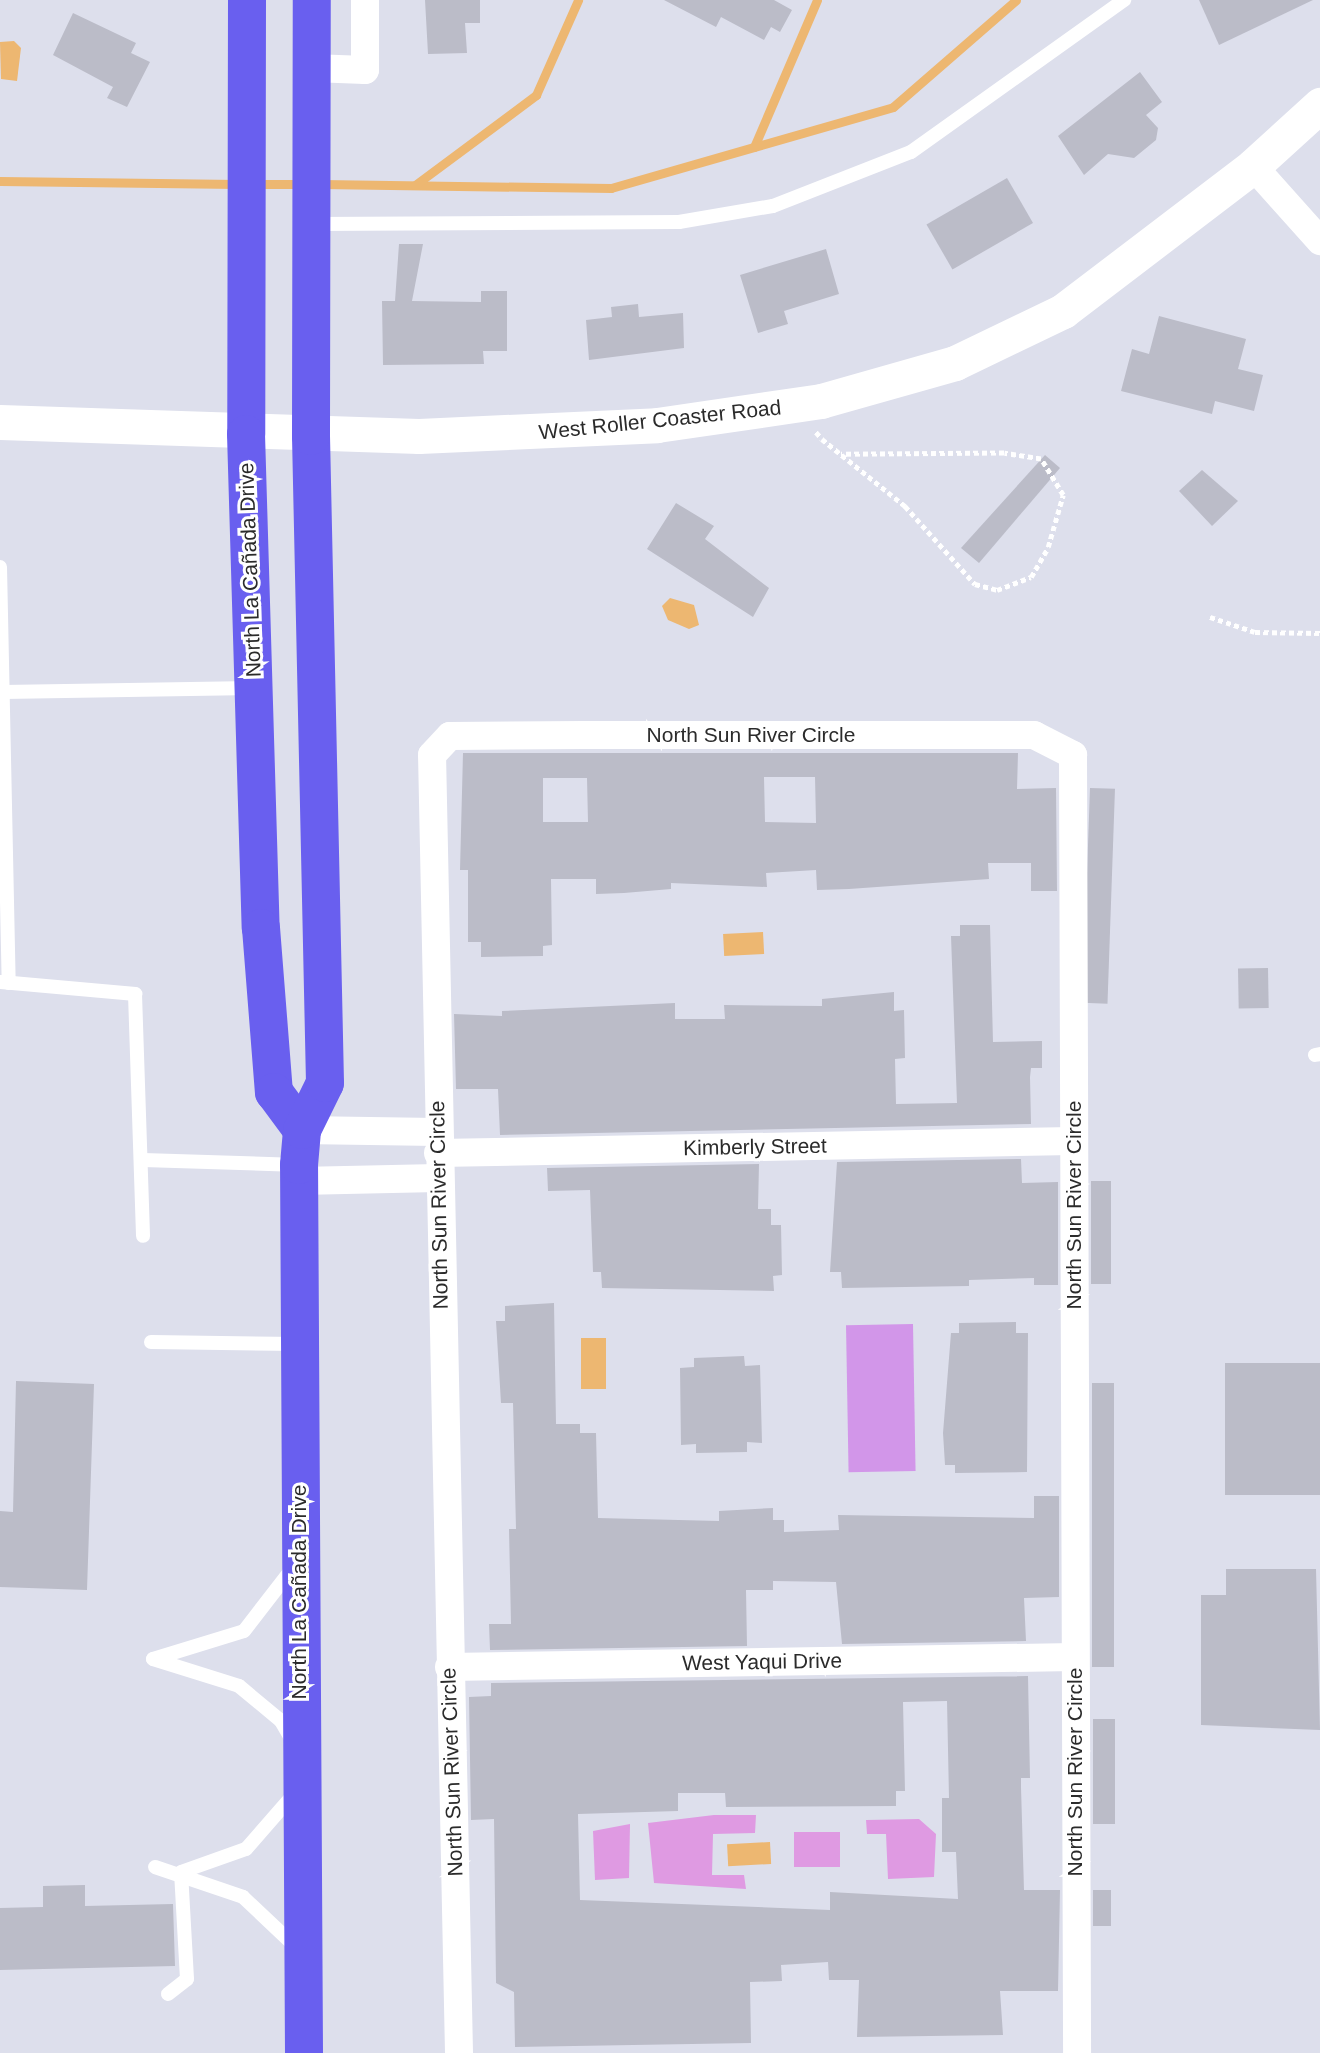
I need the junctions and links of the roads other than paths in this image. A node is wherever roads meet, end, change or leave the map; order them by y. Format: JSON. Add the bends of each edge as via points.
{"nodes":[{"id":1,"x":247,"y":0,"type":"edge"},
{"id":2,"x":312,"y":0,"type":"edge"},
{"id":3,"x":365,"y":0,"type":"edge"},
{"id":4,"x":1124,"y":0,"type":"edge"},
{"id":5,"x":312,"y":68,"type":"junction"},
{"id":6,"x":1320,"y":105,"type":"edge"},
{"id":7,"x":1253,"y":166,"type":"junction"},
{"id":8,"x":312,"y":219,"type":"junction"},
{"id":9,"x":1320,"y":242,"type":"edge"},
{"id":10,"x":0,"y":422,"type":"edge"},
{"id":11,"x":246,"y":435,"type":"junction"},
{"id":12,"x":311,"y":436,"type":"junction"},
{"id":13,"x":0,"y":567,"type":"edge"},
{"id":14,"x":253,"y":688,"type":"junction"},
{"id":15,"x":3,"y":692,"type":"junction"},
{"id":16,"x":5,"y":982,"type":"edge"},
{"id":17,"x":1073,"y":1142,"type":"junction"},
{"id":18,"x":438,"y":1154,"type":"junction"},
{"id":19,"x":300,"y":1159,"type":"junction"},
{"id":20,"x":143,"y":1160,"type":"junction"},
{"id":21,"x":143,"y":1236,"type":"dead end"},
{"id":22,"x":151,"y":1342,"type":"dead end"},
{"id":23,"x":298,"y":1344,"type":"junction"},
{"id":24,"x":299,"y":1559,"type":"junction"},
{"id":25,"x":1074,"y":1657,"type":"junction"},
{"id":26,"x":449,"y":1667,"type":"junction"},
{"id":27,"x":299,"y":1750,"type":"junction"},
{"id":28,"x":299,"y":1788,"type":"junction"},
{"id":29,"x":155,"y":1867,"type":"dead end"},
{"id":30,"x":181,"y":1872,"type":"junction"},
{"id":31,"x":303,"y":1956,"type":"junction"},
{"id":32,"x":168,"y":1994,"type":"dead end"},
{"id":33,"x":304,"y":2053,"type":"edge"},
{"id":34,"x":459,"y":2053,"type":"edge"},
{"id":35,"x":1077,"y":2053,"type":"edge"}],
"edges":[{"from":1,"to":11,"type":"main road","name":"North La Cañada Drive"},
{"from":2,"to":5,"type":"main road","name":"North La Cañada Drive"},
{"from":3,"to":5,"type":"street","via":[[365,69]]},
{"from":4,"to":8,"type":"lane","via":[[911,152],[773,206],[679,222]]},
{"from":5,"to":8,"type":"main road","name":"North La Cañada Drive"},
{"from":6,"to":7,"type":"street","name":"West Roller Coaster Road"},
{"from":7,"to":9,"type":"street"},
{"from":7,"to":12,"type":"street","name":"West Roller Coaster Road","via":[[1063,311],[1010,339],[887,385],[797,406],[548,433]]},
{"from":8,"to":12,"type":"main road","name":"North La Cañada Drive"},
{"from":10,"to":11,"type":"street","name":"West Roller Coaster Road"},
{"from":11,"to":12,"type":"street","name":"West Roller Coaster Road"},
{"from":11,"to":14,"type":"main road","name":"North La Cañada Drive"},
{"from":12,"to":19,"type":"main road","name":"North La Cañada Drive","via":[[325,1083]]},
{"from":13,"to":15,"type":"lane"},
{"from":14,"to":15,"type":"lane"},
{"from":14,"to":19,"type":"main road","name":"North La Cañada Drive","via":[[274,1092]]},
{"from":15,"to":16,"type":"lane"},
{"from":16,"to":20,"type":"lane","via":[[135,994]]},
{"from":17,"to":18,"type":"street","name":"Kimberly Street"},
{"from":17,"to":18,"type":"street","name":"North Sun River Circle","via":[[1073,755],[1034,735],[450,736],[432,755]]},
{"from":17,"to":25,"type":"street","name":"North Sun River Circle"},
{"from":18,"to":19,"type":"street","name":"Kimberly Street"},
{"from":18,"to":19,"type":"street","name":"Kimberly Street"},
{"from":18,"to":26,"type":"street","name":"North Sun River Circle"},
{"from":19,"to":20,"type":"lane"},
{"from":19,"to":23,"type":"main road","name":"North La Cañada Drive"},
{"from":20,"to":21,"type":"lane"},
{"from":22,"to":23,"type":"lane"},
{"from":23,"to":24,"type":"main road","name":"North La Cañada Drive"},
{"from":24,"to":27,"type":"main road","name":"North La Cañada Drive"},
{"from":24,"to":27,"type":"lane","via":[[244,1631],[153,1659],[239,1686],[281,1721]]},
{"from":25,"to":26,"type":"street","name":"West Yaqui Drive"},
{"from":25,"to":35,"type":"street","name":"North Sun River Circle"},
{"from":26,"to":34,"type":"street","name":"North Sun River Circle"},
{"from":27,"to":28,"type":"main road","name":"North La Cañada Drive"},
{"from":28,"to":30,"type":"lane","via":[[246,1849]]},
{"from":28,"to":31,"type":"main road","name":"North La Cañada Drive"},
{"from":29,"to":30,"type":"lane"},
{"from":30,"to":31,"type":"lane","via":[[258,1907]]},
{"from":30,"to":32,"type":"lane","via":[[187,1979]]},
{"from":31,"to":33,"type":"main road","name":"North La Cañada Drive"}]}
